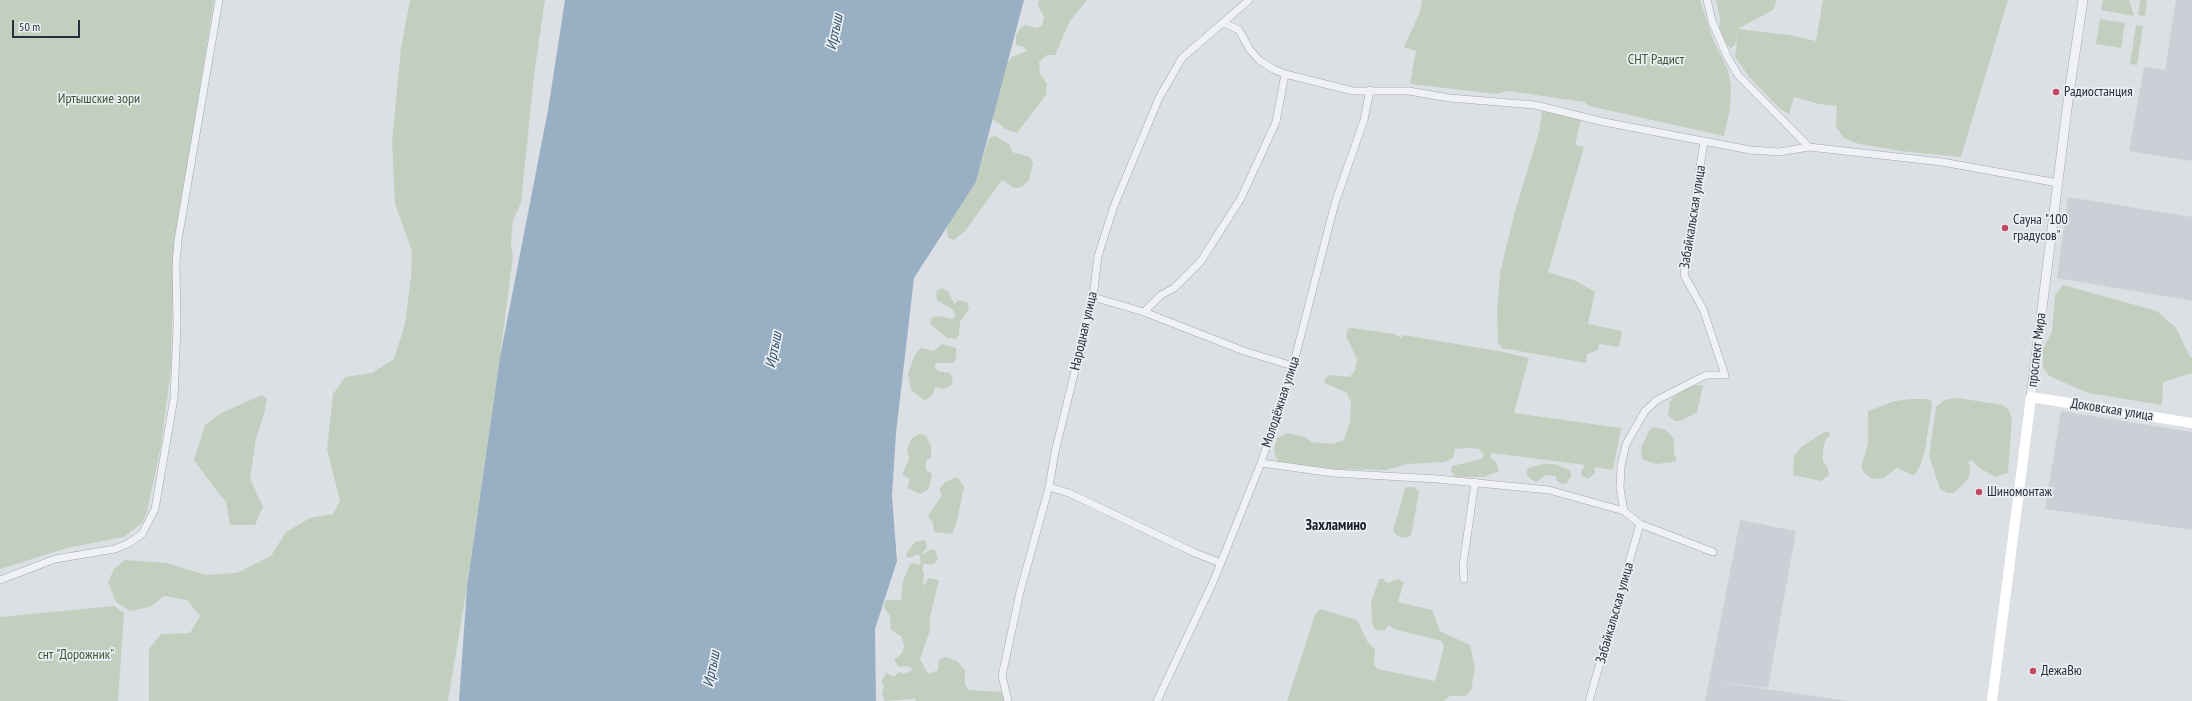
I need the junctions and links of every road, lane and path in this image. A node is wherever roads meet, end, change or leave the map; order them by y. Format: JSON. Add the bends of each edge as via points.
{"nodes":[{"id":1,"x":219,"y":0,"type":"edge"},
{"id":2,"x":1249,"y":0,"type":"edge"},
{"id":3,"x":1707,"y":0,"type":"edge"},
{"id":4,"x":2083,"y":0,"type":"edge"},
{"id":5,"x":1224,"y":23,"type":"junction"},
{"id":6,"x":1286,"y":74,"type":"junction"},
{"id":7,"x":1370,"y":90,"type":"junction"},
{"id":8,"x":1704,"y":141,"type":"junction"},
{"id":9,"x":1809,"y":147,"type":"junction"},
{"id":10,"x":2058,"y":183,"type":"junction"},
{"id":11,"x":1093,"y":297,"type":"junction"},
{"id":12,"x":1144,"y":312,"type":"junction"},
{"id":13,"x":1294,"y":366,"type":"junction"},
{"id":14,"x":2031,"y":398,"type":"junction"},
{"id":15,"x":2192,"y":423,"type":"edge"},
{"id":16,"x":1261,"y":463,"type":"junction"},
{"id":17,"x":1475,"y":482,"type":"junction"},
{"id":18,"x":1049,"y":487,"type":"junction"},
{"id":19,"x":1624,"y":511,"type":"junction"},
{"id":20,"x":1640,"y":524,"type":"junction"},
{"id":21,"x":1713,"y":552,"type":"dead end"},
{"id":22,"x":1221,"y":563,"type":"junction"},
{"id":23,"x":1464,"y":579,"type":"dead end"},
{"id":24,"x":0,"y":580,"type":"edge"},
{"id":25,"x":1008,"y":701,"type":"edge"},
{"id":26,"x":1157,"y":701,"type":"edge"},
{"id":27,"x":1589,"y":701,"type":"edge"},
{"id":28,"x":1992,"y":701,"type":"edge"}],
"edges":[{"from":1,"to":24,"type":"street","via":[[178,240],[174,398],[155,509],[142,534],[129,543],[115,549],[50,561]]},
{"from":2,"to":5,"type":"street","name":"Народная улица"},
{"from":3,"to":9,"type":"street","via":[[1715,28],[1738,76]]},
{"from":4,"to":10,"type":"street","name":"проспект Мира"},
{"from":5,"to":6,"type":"street","via":[[1239,30],[1259,60]]},
{"from":5,"to":11,"type":"street","name":"Народная улица","via":[[1182,58],[1159,98],[1114,206],[1098,256]]},
{"from":6,"to":7,"type":"street","via":[[1353,92]]},
{"from":6,"to":12,"type":"street","via":[[1276,122],[1241,198],[1201,261],[1174,288]]},
{"from":7,"to":8,"type":"street","via":[[1409,91],[1449,98],[1535,105],[1604,122]]},
{"from":7,"to":13,"type":"street","name":"Молодёжная улица","via":[[1364,120],[1335,202]]},
{"from":8,"to":9,"type":"street","via":[[1779,152]]},
{"from":8,"to":19,"type":"street","name":"Забайкальская улица","via":[[1684,275],[1703,309],[1725,375],[1706,375],[1657,400],[1645,411],[1626,444],[1621,466],[1620,488]]},
{"from":9,"to":10,"type":"street","via":[[1942,162]]},
{"from":10,"to":14,"type":"street","name":"проспект Мира"},
{"from":11,"to":12,"type":"street"},
{"from":11,"to":18,"type":"street","name":"Народная улица","via":[[1055,452]]},
{"from":12,"to":13,"type":"street","via":[[1244,352]]},
{"from":13,"to":16,"type":"street","name":"Молодёжная улица"},
{"from":14,"to":15,"type":"main road","name":"Доковская улица"},
{"from":14,"to":28,"type":"main road","name":"проспект Мира"},
{"from":16,"to":17,"type":"street","via":[[1333,473]]},
{"from":16,"to":22,"type":"street","name":"Молодёжная улица"},
{"from":17,"to":19,"type":"street","via":[[1549,490]]},
{"from":17,"to":23,"type":"street","via":[[1463,565]]},
{"from":18,"to":22,"type":"street","via":[[1069,493]]},
{"from":18,"to":25,"type":"street","name":"Народная улица","via":[[1020,592],[1002,676]]},
{"from":19,"to":20,"type":"street"},
{"from":20,"to":21,"type":"street"},
{"from":20,"to":27,"type":"street","name":"Забайкальская улица"},
{"from":22,"to":26,"type":"street","name":"Молодёжная улица","via":[[1177,663]]}]}
